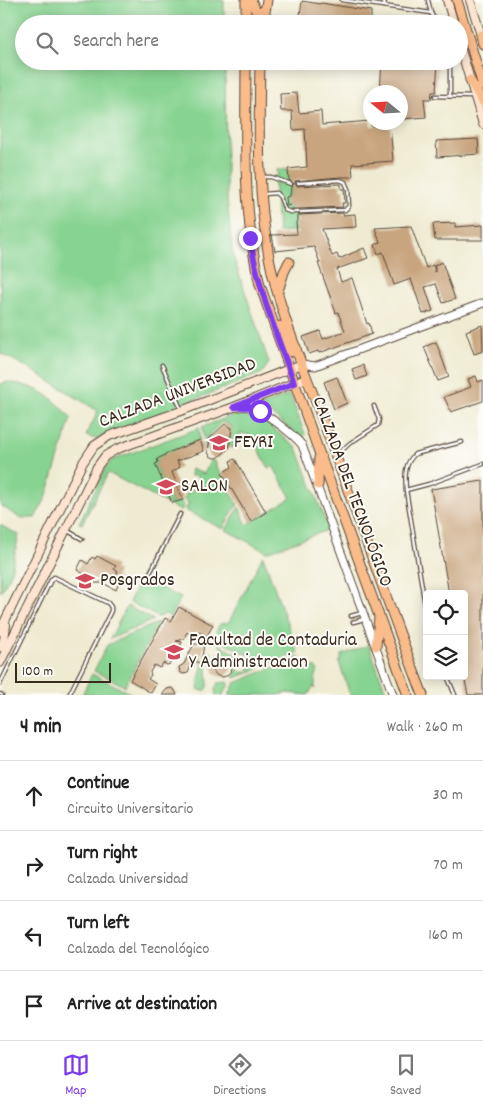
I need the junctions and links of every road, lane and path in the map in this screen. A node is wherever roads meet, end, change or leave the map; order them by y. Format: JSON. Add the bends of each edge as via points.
{"nodes":[{"id":1,"x":246,"y":0,"type":"edge"},
{"id":2,"x":252,"y":0,"type":"edge"},
{"id":3,"x":261,"y":0,"type":"edge"},
{"id":4,"x":267,"y":0,"type":"edge"},
{"id":5,"x":342,"y":0,"type":"edge"},
{"id":6,"x":385,"y":0,"type":"edge"},
{"id":7,"x":428,"y":0,"type":"edge"},
{"id":8,"x":447,"y":0,"type":"edge"},
{"id":9,"x":457,"y":0,"type":"edge"},
{"id":10,"x":470,"y":0,"type":"edge"},
{"id":11,"x":384,"y":6,"type":"junction"},
{"id":12,"x":261,"y":13,"type":"junction"},
{"id":13,"x":430,"y":13,"type":"joint"},
{"id":14,"x":248,"y":15,"type":"edge"},
{"id":15,"x":451,"y":15,"type":"edge"},
{"id":16,"x":462,"y":15,"type":"edge"},
{"id":17,"x":468,"y":36,"type":"edge"},
{"id":18,"x":482,"y":38,"type":"edge"},
{"id":19,"x":246,"y":70,"type":"edge"},
{"id":20,"x":257,"y":70,"type":"edge"},
{"id":21,"x":260,"y":70,"type":"edge"},
{"id":22,"x":450,"y":70,"type":"edge"},
{"id":23,"x":467,"y":70,"type":"edge"},
{"id":24,"x":470,"y":80,"type":"joint"},
{"id":25,"x":483,"y":86,"type":"edge"},
{"id":26,"x":259,"y":96,"type":"junction"},
{"id":27,"x":435,"y":96,"type":"dead end"},
{"id":28,"x":450,"y":96,"type":"junction"},
{"id":29,"x":479,"y":100,"type":"edge"},
{"id":30,"x":483,"y":124,"type":"edge"},
{"id":31,"x":261,"y":177,"type":"junction"},
{"id":32,"x":298,"y":183,"type":"dead end"},
{"id":33,"x":291,"y":184,"type":"dead end"},
{"id":34,"x":262,"y":197,"type":"junction"},
{"id":35,"x":289,"y":262,"type":"dead end"},
{"id":36,"x":278,"y":294,"type":"junction"},
{"id":37,"x":265,"y":301,"type":"junction"},
{"id":38,"x":483,"y":303,"type":"edge"},
{"id":39,"x":296,"y":348,"type":"junction"},
{"id":40,"x":302,"y":364,"type":"junction"},
{"id":41,"x":162,"y":365,"type":"dead end"},
{"id":42,"x":315,"y":366,"type":"junction"},
{"id":43,"x":289,"y":368,"type":"junction"},
{"id":44,"x":306,"y":378,"type":"junction"},
{"id":45,"x":296,"y":387,"type":"junction"},
{"id":46,"x":374,"y":406,"type":"dead end"},
{"id":47,"x":234,"y":407,"type":"junction"},
{"id":48,"x":181,"y":411,"type":"junction"},
{"id":49,"x":321,"y":415,"type":"junction"},
{"id":50,"x":462,"y":442,"type":"dead end"},
{"id":51,"x":319,"y":452,"type":"junction"},
{"id":52,"x":336,"y":457,"type":"junction"},
{"id":53,"x":483,"y":464,"type":"edge"},
{"id":54,"x":318,"y":485,"type":"junction"},
{"id":55,"x":406,"y":490,"type":"junction"},
{"id":56,"x":348,"y":493,"type":"junction"},
{"id":57,"x":335,"y":497,"type":"junction"},
{"id":58,"x":180,"y":514,"type":"dead end"},
{"id":59,"x":65,"y":530,"type":"junction"},
{"id":60,"x":82,"y":539,"type":"dead end"},
{"id":61,"x":38,"y":554,"type":"junction"},
{"id":62,"x":50,"y":560,"type":"junction"},
{"id":63,"x":150,"y":573,"type":"dead end"},
{"id":64,"x":423,"y":593,"type":"edge"},
{"id":65,"x":364,"y":615,"type":"junction"},
{"id":66,"x":379,"y":615,"type":"junction"},
{"id":67,"x":351,"y":616,"type":"dead end"},
{"id":68,"x":7,"y":618,"type":"junction"},
{"id":69,"x":354,"y":622,"type":"dead end"},
{"id":70,"x":0,"y":631,"type":"edge"},
{"id":71,"x":376,"y":646,"type":"junction"},
{"id":72,"x":0,"y":647,"type":"edge"},
{"id":73,"x":0,"y":663,"type":"edge"},
{"id":74,"x":449,"y":680,"type":"edge"},
{"id":75,"x":0,"y":684,"type":"edge"},
{"id":76,"x":69,"y":695,"type":"edge"},
{"id":77,"x":393,"y":695,"type":"edge"},
{"id":78,"x":408,"y":695,"type":"edge"},
{"id":79,"x":423,"y":695,"type":"edge"},
{"id":80,"x":455,"y":695,"type":"edge"}],
"edges":[{"from":1,"to":14,"type":"main road"},
{"from":2,"to":12,"type":"main road","via":[[256,11]]},
{"from":3,"to":12,"type":"main road"},
{"from":4,"to":12,"type":"main road","via":[[267,10]]},
{"from":5,"to":11,"type":"lane"},
{"from":6,"to":11,"type":"lane"},
{"from":7,"to":13,"type":"lane"},
{"from":8,"to":15,"type":"main road"},
{"from":9,"to":16,"type":"main road"},
{"from":10,"to":18,"type":"main road"},
{"from":11,"to":13,"type":"lane"},
{"from":17,"to":25,"type":"main road"},
{"from":19,"to":37,"type":"main road","name":"CALZADA DEL TECNOLÓGICO","via":[[247,209],[253,258]]},
{"from":20,"to":26,"type":"main road"},
{"from":21,"to":26,"type":"main road","name":"CALZADA DEL TECNOLÓGICO"},
{"from":22,"to":28,"type":"lane"},
{"from":23,"to":24,"type":"main road"},
{"from":24,"to":29,"type":"main road"},
{"from":26,"to":31,"type":"main road","name":"CALZADA DEL TECNOLÓGICO"},
{"from":27,"to":28,"type":"lane"},
{"from":28,"to":29,"type":"lane"},
{"from":29,"to":30,"type":"main road"},
{"from":31,"to":33,"type":"lane"},
{"from":31,"to":34,"type":"main road","name":"CALZADA DEL TECNOLÓGICO"},
{"from":32,"to":34,"type":"lane","via":[[345,182],[349,206],[345,210],[288,212],[276,193],[266,193]]},
{"from":34,"to":36,"type":"main road","name":"CALZADA DEL TECNOLÓGICO","via":[[266,242]]},
{"from":35,"to":36,"type":"main road"},
{"from":36,"to":39,"type":"main road","name":"CALZADA DEL TECNOLÓGICO"},
{"from":37,"to":39,"type":"main road","via":[[276,315],[289,351],[294,352]]},
{"from":37,"to":43,"type":"main road","name":"CALZADA DEL TECNOLÓGICO"},
{"from":38,"to":42,"type":"street"},
{"from":39,"to":40,"type":"main road","name":"CALZADA DEL TECNOLÓGICO"},
{"from":40,"to":42,"type":"street"},
{"from":40,"to":43,"type":"main road","name":"CALZADA UNIVERSIDAD"},
{"from":40,"to":44,"type":"main road","name":"CALZADA DEL TECNOLÓGICO"},
{"from":41,"to":48,"type":"lane"},
{"from":42,"to":44,"type":"street"},
{"from":43,"to":45,"type":"main road","name":"CALZADA DEL TECNOLÓGICO"},
{"from":43,"to":48,"type":"main road","name":"CALZADA UNIVERSIDAD"},
{"from":44,"to":45,"type":"main road","name":"CALZADA UNIVERSIDAD"},
{"from":44,"to":49,"type":"main road","name":"CALZADA DEL TECNOLÓGICO"},
{"from":45,"to":47,"type":"main road","name":"CALZADA UNIVERSIDAD"},
{"from":45,"to":49,"type":"main road","via":[[305,389],[316,412]]},
{"from":45,"to":51,"type":"main road","name":"CALZADA DEL TECNOLÓGICO"},
{"from":46,"to":52,"type":"lane","via":[[378,425],[350,443]]},
{"from":47,"to":54,"type":"street","via":[[255,409],[296,438],[305,451]]},
{"from":47,"to":59,"type":"main road","name":"CALZADA UNIVERSIDAD","via":[[105,456]]},
{"from":48,"to":61,"type":"main road","name":"CALZADA UNIVERSIDAD","via":[[109,436],[94,446]]},
{"from":49,"to":52,"type":"main road","name":"CALZADA DEL TECNOLÓGICO"},
{"from":50,"to":55,"type":"lane","via":[[415,454],[406,470]]},
{"from":51,"to":54,"type":"main road"},
{"from":51,"to":57,"type":"main road","name":"CALZADA DEL TECNOLÓGICO"},
{"from":52,"to":56,"type":"main road","name":"CALZADA DEL TECNOLÓGICO"},
{"from":53,"to":55,"type":"lane"},
{"from":54,"to":65,"type":"street"},
{"from":55,"to":64,"type":"lane"},
{"from":56,"to":57,"type":"main road"},
{"from":56,"to":79,"type":"main road","name":"CALZADA DEL TECNOLÓGICO"},
{"from":57,"to":66,"type":"main road","name":"CALZADA DEL TECNOLÓGICO"},
{"from":58,"to":63,"type":"lane"},
{"from":59,"to":60,"type":"lane"},
{"from":59,"to":62,"type":"main road","name":"CALZADA UNIVERSIDAD"},
{"from":61,"to":62,"type":"street"},
{"from":61,"to":68,"type":"main road","name":"CALZADA UNIVERSIDAD"},
{"from":62,"to":73,"type":"main road","name":"CALZADA UNIVERSIDAD"},
{"from":65,"to":67,"type":"lane"},
{"from":65,"to":69,"type":"lane"},
{"from":65,"to":71,"type":"street"},
{"from":66,"to":71,"type":"main road"},
{"from":66,"to":78,"type":"main road","name":"CALZADA DEL TECNOLÓGICO"},
{"from":68,"to":70,"type":"main road","name":"CALZADA UNIVERSIDAD"},
{"from":68,"to":72,"type":"main road"},
{"from":71,"to":77,"type":"street"},
{"from":74,"to":80,"type":"lane"},
{"from":75,"to":76,"type":"lane","via":[[54,577],[111,607]]}]}
